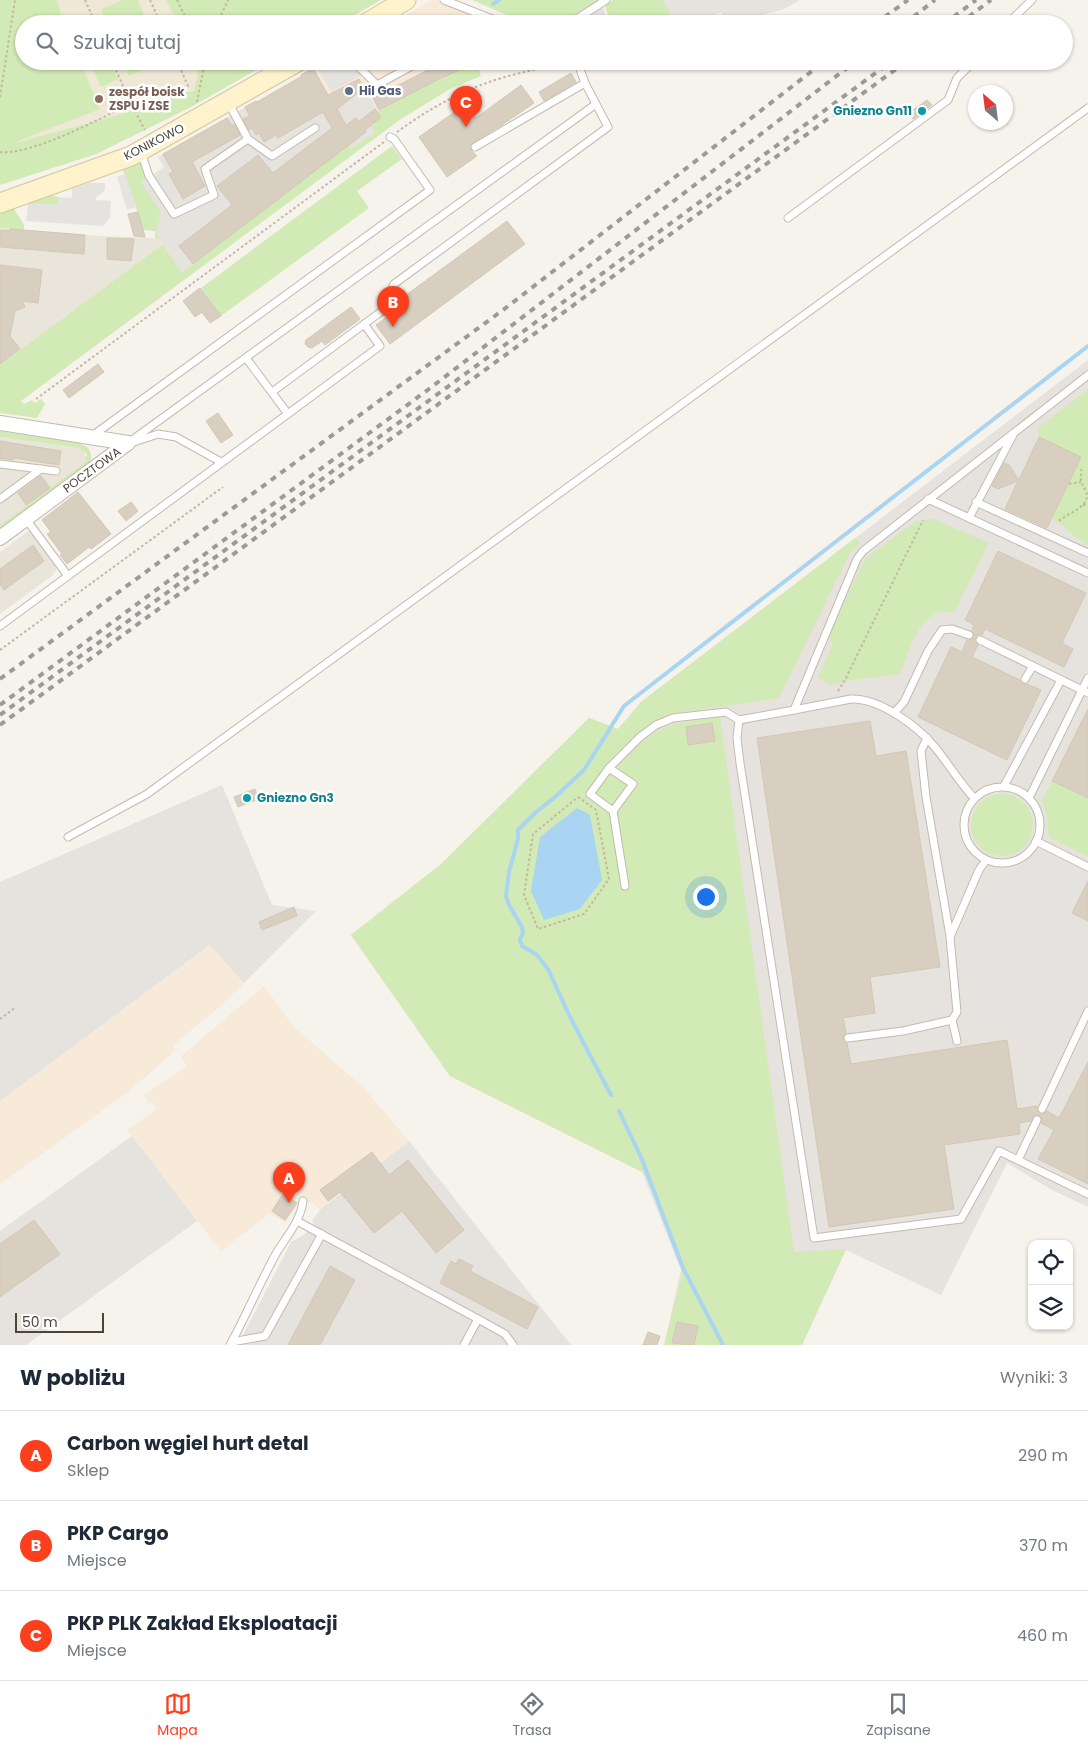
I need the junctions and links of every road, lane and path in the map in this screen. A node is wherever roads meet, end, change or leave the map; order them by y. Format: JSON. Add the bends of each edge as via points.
{"nodes":[{"id":1,"x":15,"y":0,"type":"edge"},
{"id":2,"x":85,"y":0,"type":"edge"},
{"id":3,"x":150,"y":0,"type":"edge"},
{"id":4,"x":177,"y":0,"type":"edge"},
{"id":5,"x":228,"y":0,"type":"edge"},
{"id":6,"x":444,"y":0,"type":"edge"},
{"id":7,"x":606,"y":0,"type":"edge"},
{"id":8,"x":1032,"y":0,"type":"edge"},
{"id":9,"x":400,"y":10,"type":"edge"},
{"id":10,"x":92,"y":15,"type":"edge"},
{"id":11,"x":157,"y":15,"type":"edge"},
{"id":12,"x":184,"y":15,"type":"edge"},
{"id":13,"x":221,"y":15,"type":"edge"},
{"id":14,"x":388,"y":15,"type":"edge"},
{"id":15,"x":483,"y":15,"type":"edge"},
{"id":16,"x":583,"y":15,"type":"edge"},
{"id":17,"x":1017,"y":15,"type":"edge"},
{"id":18,"x":116,"y":70,"type":"edge"},
{"id":19,"x":181,"y":70,"type":"edge"},
{"id":20,"x":203,"y":70,"type":"edge"},
{"id":21,"x":283,"y":70,"type":"edge"},
{"id":22,"x":362,"y":70,"type":"edge"},
{"id":23,"x":403,"y":70,"type":"edge"},
{"id":24,"x":534,"y":70,"type":"edge"},
{"id":25,"x":580,"y":70,"type":"edge"},
{"id":26,"x":965,"y":70,"type":"edge"},
{"id":27,"x":585,"y":83,"type":"junction"},
{"id":28,"x":0,"y":97,"type":"edge"},
{"id":29,"x":228,"y":102,"type":"junction"},
{"id":30,"x":131,"y":104,"type":"junction"},
{"id":31,"x":596,"y":104,"type":"junction"},
{"id":32,"x":196,"y":107,"type":"dead end"},
{"id":33,"x":1088,"y":108,"type":"edge"},
{"id":34,"x":315,"y":128,"type":"dead end"},
{"id":35,"x":390,"y":137,"type":"junction"},
{"id":36,"x":248,"y":139,"type":"junction"},
{"id":37,"x":144,"y":142,"type":"junction"},
{"id":38,"x":475,"y":147,"type":"dead end"},
{"id":39,"x":0,"y":152,"type":"edge"},
{"id":40,"x":0,"y":203,"type":"edge"},
{"id":41,"x":788,"y":218,"type":"dead end"},
{"id":42,"x":364,"y":324,"type":"junction"},
{"id":43,"x":246,"y":358,"type":"junction"},
{"id":44,"x":1088,"y":375,"type":"edge"},
{"id":45,"x":272,"y":392,"type":"junction"},
{"id":46,"x":36,"y":399,"type":"dead end"},
{"id":47,"x":288,"y":414,"type":"junction"},
{"id":48,"x":0,"y":423,"type":"edge"},
{"id":49,"x":1014,"y":432,"type":"junction"},
{"id":50,"x":91,"y":437,"type":"junction"},
{"id":51,"x":128,"y":443,"type":"junction"},
{"id":52,"x":221,"y":462,"type":"junction"},
{"id":53,"x":0,"y":464,"type":"edge"},
{"id":54,"x":1081,"y":468,"type":"dead end"},
{"id":55,"x":41,"y":469,"type":"junction"},
{"id":56,"x":56,"y":471,"type":"dead end"},
{"id":57,"x":1081,"y":482,"type":"junction"},
{"id":58,"x":1069,"y":484,"type":"dead end"},
{"id":59,"x":223,"y":487,"type":"dead end"},
{"id":60,"x":1084,"y":487,"type":"junction"},
{"id":61,"x":1088,"y":489,"type":"edge"},
{"id":62,"x":0,"y":499,"type":"edge"},
{"id":63,"x":928,"y":499,"type":"junction"},
{"id":64,"x":976,"y":502,"type":"junction"},
{"id":65,"x":1088,"y":505,"type":"edge"},
{"id":66,"x":1083,"y":506,"type":"junction"},
{"id":67,"x":969,"y":518,"type":"junction"},
{"id":68,"x":26,"y":519,"type":"junction"},
{"id":69,"x":923,"y":520,"type":"dead end"},
{"id":70,"x":1059,"y":521,"type":"dead end"},
{"id":71,"x":0,"y":538,"type":"edge"},
{"id":72,"x":1088,"y":553,"type":"edge"},
{"id":73,"x":1088,"y":573,"type":"edge"},
{"id":74,"x":68,"y":576,"type":"junction"},
{"id":75,"x":0,"y":626,"type":"edge"},
{"id":76,"x":970,"y":635,"type":"dead end"},
{"id":77,"x":980,"y":640,"type":"dead end"},
{"id":78,"x":0,"y":650,"type":"edge"},
{"id":79,"x":1032,"y":666,"type":"junction"},
{"id":80,"x":1088,"y":678,"type":"edge"},
{"id":81,"x":1025,"y":679,"type":"dead end"},
{"id":82,"x":1061,"y":680,"type":"junction"},
{"id":83,"x":1085,"y":691,"type":"edge"},
{"id":84,"x":829,"y":703,"type":"junction"},
{"id":85,"x":794,"y":710,"type":"junction"},
{"id":86,"x":894,"y":713,"type":"junction"},
{"id":87,"x":739,"y":720,"type":"junction"},
{"id":88,"x":927,"y":738,"type":"junction"},
{"id":89,"x":609,"y":768,"type":"junction"},
{"id":90,"x":1004,"y":786,"type":"junction"},
{"id":91,"x":578,"y":797,"type":"joint"},
{"id":92,"x":974,"y":798,"type":"junction"},
{"id":93,"x":1029,"y":798,"type":"junction"},
{"id":94,"x":613,"y":811,"type":"junction"},
{"id":95,"x":68,"y":837,"type":"dead end"},
{"id":96,"x":1036,"y":841,"type":"junction"},
{"id":97,"x":986,"y":860,"type":"junction"},
{"id":98,"x":1088,"y":867,"type":"edge"},
{"id":99,"x":625,"y":886,"type":"dead end"},
{"id":100,"x":950,"y":937,"type":"junction"},
{"id":101,"x":16,"y":1007,"type":"dead end"},
{"id":102,"x":1088,"y":1013,"type":"edge"},
{"id":103,"x":0,"y":1019,"type":"edge"},
{"id":104,"x":952,"y":1020,"type":"junction"},
{"id":105,"x":848,"y":1038,"type":"dead end"},
{"id":106,"x":957,"y":1041,"type":"dead end"},
{"id":107,"x":1042,"y":1109,"type":"dead end"},
{"id":108,"x":1036,"y":1120,"type":"dead end"},
{"id":109,"x":1018,"y":1160,"type":"junction"},
{"id":110,"x":1088,"y":1194,"type":"edge"},
{"id":111,"x":303,"y":1201,"type":"dead end"},
{"id":112,"x":297,"y":1220,"type":"junction"},
{"id":113,"x":322,"y":1234,"type":"junction"},
{"id":114,"x":478,"y":1319,"type":"junction"},
{"id":115,"x":231,"y":1343,"type":"edge"},
{"id":116,"x":464,"y":1345,"type":"edge"},
{"id":117,"x":513,"y":1345,"type":"edge"}],
"edges":[{"from":1,"to":28,"type":"path"},
{"from":2,"to":10,"type":"path"},
{"from":3,"to":11,"type":"path"},
{"from":4,"to":12,"type":"path"},
{"from":5,"to":13,"type":"path"},
{"from":6,"to":15,"type":"lane"},
{"from":7,"to":16,"type":"lane"},
{"from":8,"to":17,"type":"lane"},
{"from":9,"to":14,"type":"street"},
{"from":18,"to":30,"type":"path"},
{"from":19,"to":30,"type":"path","via":[[188,86]]},
{"from":20,"to":32,"type":"path"},
{"from":21,"to":29,"type":"street","name":"KONIKOWO"},
{"from":22,"to":23,"type":"lane","via":[[377,85]]},
{"from":24,"to":35,"type":"path","via":[[451,98]]},
{"from":25,"to":27,"type":"lane"},
{"from":26,"to":41,"type":"lane","via":[[957,78],[948,100]]},
{"from":27,"to":31,"type":"lane"},
{"from":27,"to":38,"type":"lane"},
{"from":29,"to":36,"type":"lane"},
{"from":29,"to":37,"type":"street","name":"KONIKOWO"},
{"from":30,"to":37,"type":"path"},
{"from":30,"to":39,"type":"path","via":[[44,142],[9,153]]},
{"from":31,"to":42,"type":"lane","via":[[608,127],[394,284],[382,311]]},
{"from":31,"to":43,"type":"lane"},
{"from":33,"to":95,"type":"lane","via":[[147,794]]},
{"from":34,"to":36,"type":"lane","via":[[272,156]]},
{"from":35,"to":46,"type":"path"},
{"from":35,"to":50,"type":"lane","via":[[430,190]]},
{"from":36,"to":37,"type":"lane","via":[[205,169],[214,195],[174,214],[149,176]]},
{"from":37,"to":40,"type":"street","name":"KONIKOWO","via":[[131,156]]},
{"from":42,"to":45,"type":"lane"},
{"from":42,"to":47,"type":"lane","via":[[380,346]]},
{"from":43,"to":45,"type":"lane"},
{"from":43,"to":51,"type":"lane"},
{"from":44,"to":49,"type":"lane"},
{"from":45,"to":47,"type":"lane"},
{"from":47,"to":52,"type":"lane"},
{"from":48,"to":50,"type":"street","name":"POCZTOWA"},
{"from":49,"to":63,"type":"lane"},
{"from":49,"to":64,"type":"lane"},
{"from":50,"to":51,"type":"street","name":"POCZTOWA"},
{"from":51,"to":52,"type":"lane","via":[[158,434],[176,437]]},
{"from":51,"to":68,"type":"street","name":"POCZTOWA"},
{"from":52,"to":74,"type":"lane"},
{"from":53,"to":55,"type":"lane"},
{"from":54,"to":57,"type":"path"},
{"from":55,"to":56,"type":"lane"},
{"from":55,"to":62,"type":"lane"},
{"from":57,"to":58,"type":"path"},
{"from":57,"to":60,"type":"path"},
{"from":59,"to":78,"type":"path"},
{"from":60,"to":61,"type":"path"},
{"from":60,"to":66,"type":"path","via":[[1087,495]]},
{"from":63,"to":67,"type":"lane"},
{"from":63,"to":85,"type":"lane","via":[[871,543],[857,559]]},
{"from":64,"to":67,"type":"lane"},
{"from":64,"to":72,"type":"lane"},
{"from":65,"to":66,"type":"path"},
{"from":66,"to":70,"type":"path"},
{"from":67,"to":73,"type":"lane"},
{"from":68,"to":71,"type":"street","name":"POCZTOWA"},
{"from":68,"to":74,"type":"lane"},
{"from":69,"to":84,"type":"path","via":[[845,680]]},
{"from":74,"to":75,"type":"lane"},
{"from":76,"to":86,"type":"lane","via":[[952,629],[942,630],[928,651],[904,702]]},
{"from":77,"to":79,"type":"lane"},
{"from":79,"to":81,"type":"lane"},
{"from":79,"to":82,"type":"lane"},
{"from":80,"to":83,"type":"lane"},
{"from":82,"to":83,"type":"lane"},
{"from":82,"to":90,"type":"lane"},
{"from":83,"to":93,"type":"lane"},
{"from":84,"to":85,"type":"lane"},
{"from":84,"to":86,"type":"lane","via":[[861,699]]},
{"from":85,"to":87,"type":"lane"},
{"from":86,"to":88,"type":"lane"},
{"from":87,"to":89,"type":"lane","via":[[726,712],[673,718],[640,737]]},
{"from":87,"to":109,"type":"lane","via":[[740,763],[814,1238],[961,1219],[999,1151]]},
{"from":88,"to":92,"type":"lane"},
{"from":88,"to":100,"type":"lane","via":[[921,751],[926,797]]},
{"from":89,"to":94,"type":"lane","via":[[590,794]]},
{"from":89,"to":94,"type":"lane","via":[[633,784]]},
{"from":90,"to":92,"type":"lane","via":[[987,789]]},
{"from":90,"to":93,"type":"lane"},
{"from":91,"to":91,"type":"path","via":[[533,834],[524,895],[538,928],[584,914],[609,879],[596,810]]},
{"from":92,"to":97,"type":"lane","via":[[963,822],[964,833],[973,851]]},
{"from":93,"to":96,"type":"lane","via":[[1035,805],[1040,823]]},
{"from":94,"to":99,"type":"lane"},
{"from":96,"to":97,"type":"lane","via":[[1030,850],[1013,862]]},
{"from":96,"to":98,"type":"lane"},
{"from":97,"to":100,"type":"lane"},
{"from":100,"to":104,"type":"lane","via":[[957,1012]]},
{"from":101,"to":103,"type":"path"},
{"from":102,"to":107,"type":"lane"},
{"from":104,"to":105,"type":"lane","via":[[903,1032]]},
{"from":104,"to":106,"type":"lane"},
{"from":108,"to":109,"type":"lane"},
{"from":109,"to":110,"type":"lane"},
{"from":111,"to":112,"type":"lane"},
{"from":112,"to":113,"type":"lane"},
{"from":112,"to":115,"type":"lane"},
{"from":113,"to":114,"type":"lane"},
{"from":113,"to":115,"type":"lane","via":[[265,1336]]},
{"from":114,"to":116,"type":"lane"},
{"from":114,"to":117,"type":"lane","via":[[506,1334]]}]}
